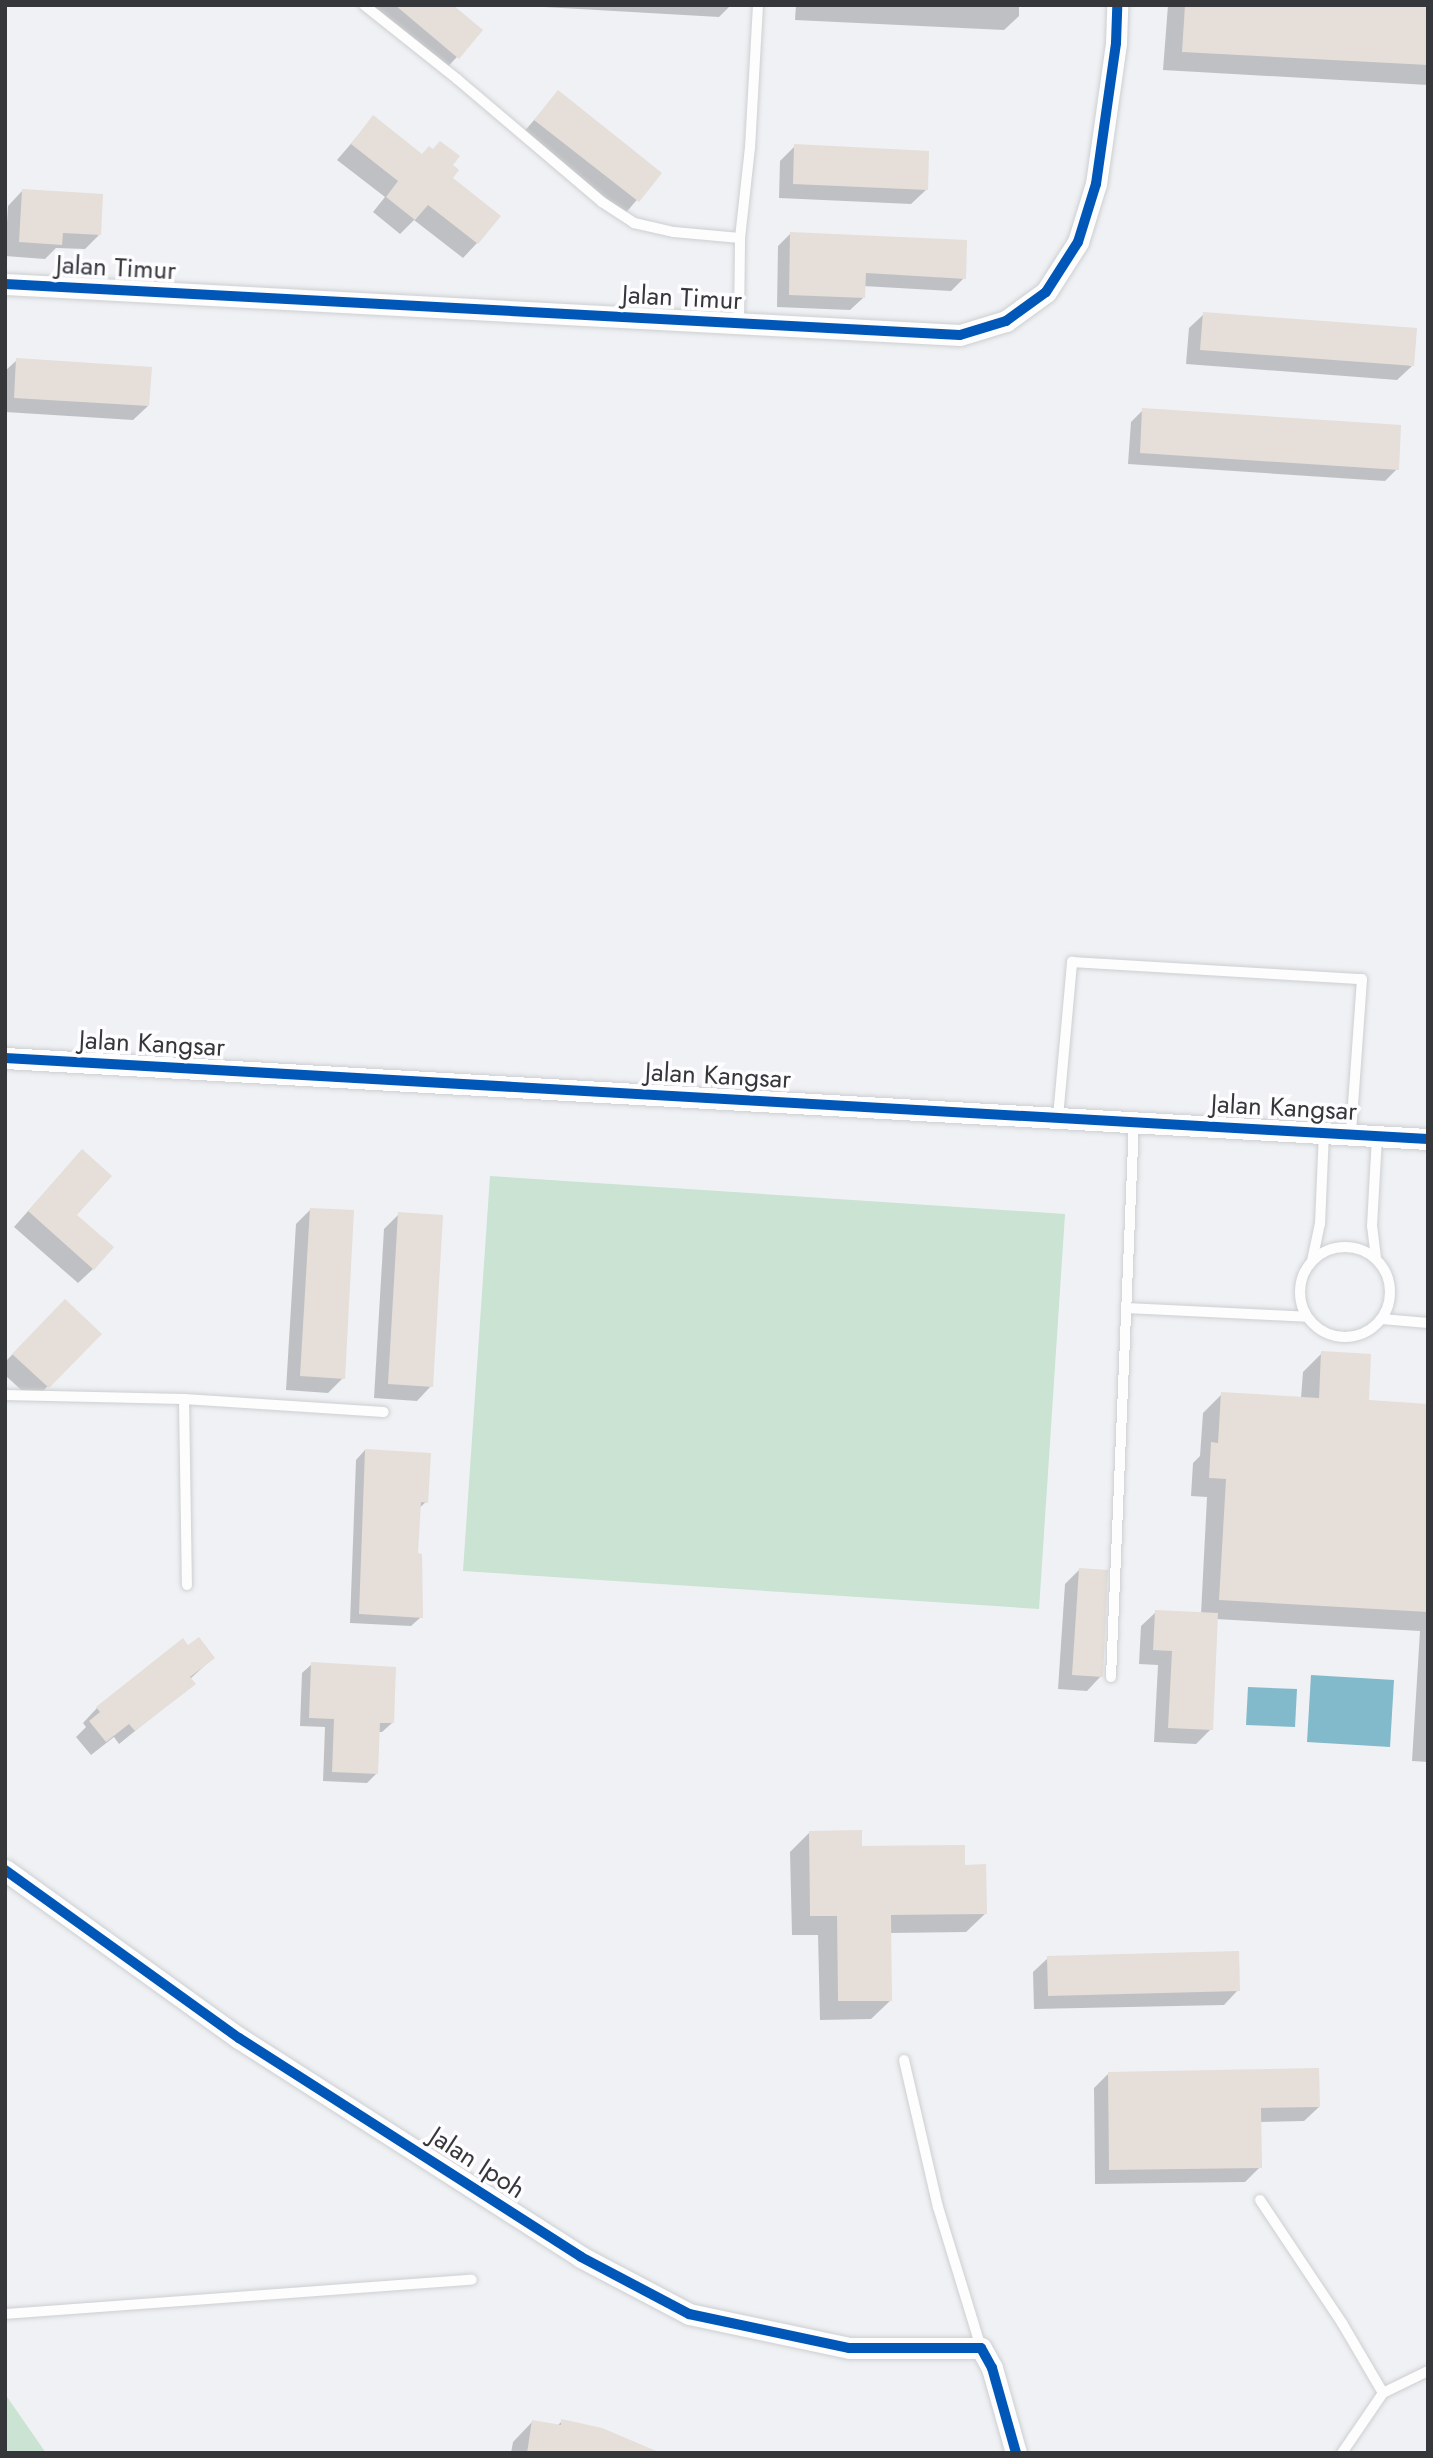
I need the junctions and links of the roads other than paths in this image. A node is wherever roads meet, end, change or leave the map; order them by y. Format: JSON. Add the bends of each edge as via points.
{"nodes":[{"id":1,"x":364,"y":5,"type":"edge"},
{"id":2,"x":758,"y":5,"type":"edge"},
{"id":3,"x":1117,"y":5,"type":"edge"},
{"id":4,"x":740,"y":238,"type":"junction"},
{"id":5,"x":5,"y":285,"type":"edge"},
{"id":6,"x":739,"y":324,"type":"junction"},
{"id":7,"x":5,"y":1058,"type":"edge"},
{"id":8,"x":1058,"y":1117,"type":"junction"},
{"id":9,"x":1134,"y":1122,"type":"junction"},
{"id":10,"x":1324,"y":1133,"type":"junction"},
{"id":11,"x":1351,"y":1134,"type":"junction"},
{"id":12,"x":1377,"y":1136,"type":"junction"},
{"id":13,"x":1428,"y":1139,"type":"edge"},
{"id":14,"x":1376,"y":1258,"type":"junction"},
{"id":15,"x":1312,"y":1261,"type":"junction"},
{"id":16,"x":1126,"y":1308,"type":"junction"},
{"id":17,"x":1307,"y":1317,"type":"junction"},
{"id":18,"x":1382,"y":1319,"type":"junction"},
{"id":19,"x":1428,"y":1324,"type":"edge"},
{"id":20,"x":5,"y":1395,"type":"edge"},
{"id":21,"x":184,"y":1399,"type":"junction"},
{"id":22,"x":384,"y":1412,"type":"dead end"},
{"id":23,"x":187,"y":1585,"type":"dead end"},
{"id":24,"x":1111,"y":1677,"type":"dead end"},
{"id":25,"x":5,"y":1870,"type":"edge"},
{"id":26,"x":904,"y":2060,"type":"dead end"},
{"id":27,"x":1260,"y":2200,"type":"dead end"},
{"id":28,"x":472,"y":2280,"type":"dead end"},
{"id":29,"x":5,"y":2314,"type":"edge"},
{"id":30,"x":981,"y":2348,"type":"junction"},
{"id":31,"x":1428,"y":2371,"type":"edge"},
{"id":32,"x":1383,"y":2393,"type":"junction"},
{"id":33,"x":1016,"y":2453,"type":"edge"},
{"id":34,"x":1342,"y":2453,"type":"edge"}],
"edges":[{"from":1,"to":4,"type":"lane","via":[[602,202],[634,223]]},
{"from":2,"to":4,"type":"lane"},
{"from":3,"to":6,"type":"street","name":"Jalan Timur","via":[[1096,184],[1077,242],[1046,292],[1006,321],[960,335]]},
{"from":4,"to":6,"type":"lane"},
{"from":5,"to":6,"type":"street","name":"Jalan Timur"},
{"from":7,"to":8,"type":"street","name":"Jalan Kangsar"},
{"from":8,"to":9,"type":"street","name":"Jalan Kangsar"},
{"from":8,"to":11,"type":"lane","via":[[1072,962],[1086,962],[1362,979]]},
{"from":9,"to":10,"type":"street","name":"Jalan Kangsar"},
{"from":9,"to":16,"type":"lane"},
{"from":10,"to":11,"type":"street","name":"Jalan Kangsar"},
{"from":10,"to":15,"type":"lane","via":[[1320,1224]]},
{"from":11,"to":12,"type":"street","name":"Jalan Kangsar"},
{"from":12,"to":13,"type":"street","name":"Jalan Kangsar"},
{"from":12,"to":14,"type":"lane","via":[[1372,1226]]},
{"from":14,"to":15,"type":"lane","via":[[1351,1247],[1323,1252]]},
{"from":14,"to":18,"type":"lane","via":[[1391,1288]]},
{"from":15,"to":17,"type":"lane","via":[[1300,1288]]},
{"from":16,"to":17,"type":"lane"},
{"from":16,"to":24,"type":"lane"},
{"from":17,"to":18,"type":"lane","via":[[1323,1331],[1343,1337],[1365,1333]]},
{"from":18,"to":19,"type":"lane"},
{"from":20,"to":21,"type":"lane"},
{"from":21,"to":22,"type":"lane"},
{"from":21,"to":23,"type":"lane"},
{"from":25,"to":30,"type":"street","name":"Jalan Ipoh","via":[[239,2038],[581,2257],[689,2314],[849,2348]]},
{"from":26,"to":30,"type":"lane","via":[[938,2207]]},
{"from":27,"to":32,"type":"lane"},
{"from":28,"to":29,"type":"lane"},
{"from":30,"to":33,"type":"street","via":[[992,2368]]},
{"from":31,"to":32,"type":"lane"},
{"from":32,"to":34,"type":"lane"}]}
